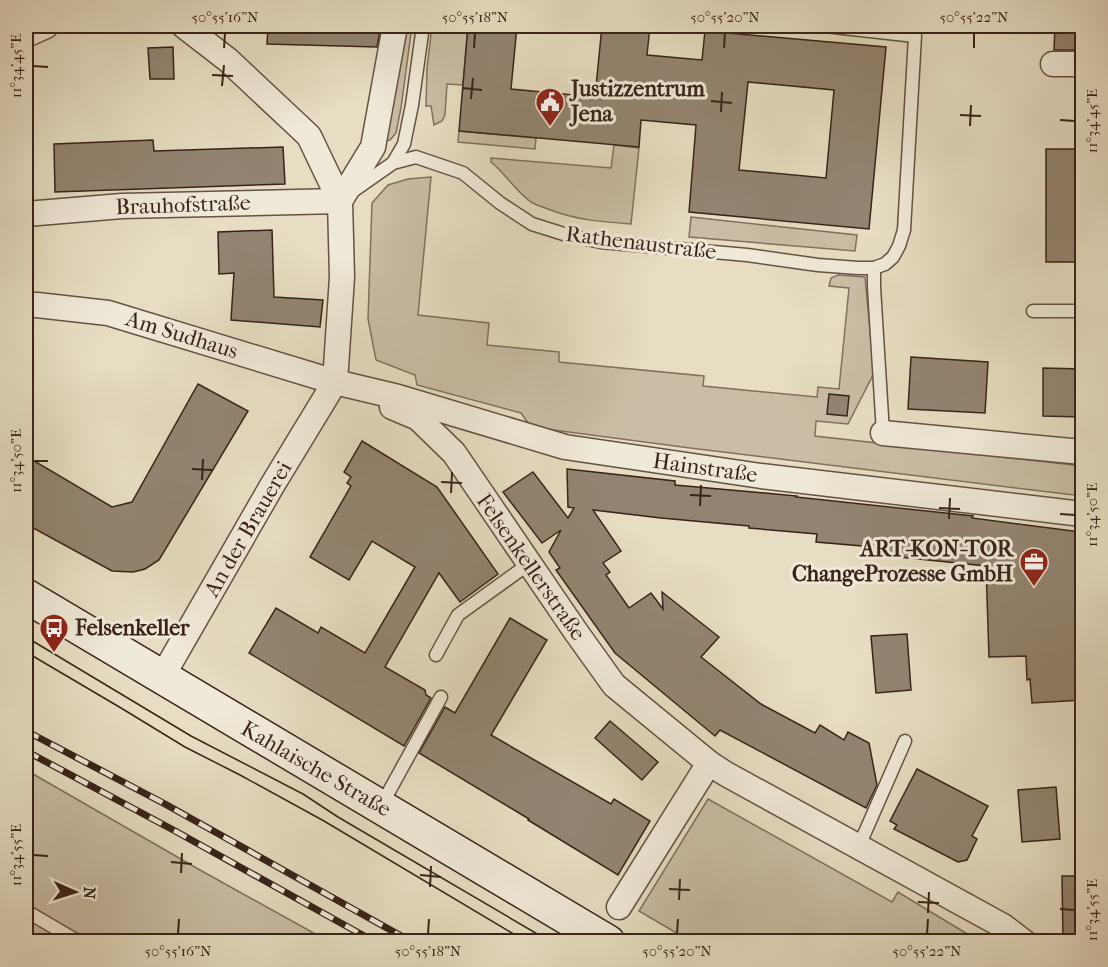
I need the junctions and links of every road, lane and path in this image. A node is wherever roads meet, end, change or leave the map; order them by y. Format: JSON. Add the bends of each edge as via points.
{"nodes":[{"id":1,"x":46,"y":26,"type":"edge"},
{"id":2,"x":184,"y":26,"type":"edge"},
{"id":3,"x":395,"y":26,"type":"edge"},
{"id":4,"x":423,"y":26,"type":"edge"},
{"id":5,"x":825,"y":26,"type":"edge"},
{"id":6,"x":26,"y":35,"type":"edge"},
{"id":7,"x":1053,"y":64,"type":"dead end"},
{"id":8,"x":1083,"y":64,"type":"edge"},
{"id":9,"x":393,"y":163,"type":"junction"},
{"id":10,"x":340,"y":201,"type":"junction"},
{"id":11,"x":26,"y":214,"type":"edge"},
{"id":12,"x":874,"y":268,"type":"junction"},
{"id":13,"x":26,"y":305,"type":"edge"},
{"id":14,"x":1033,"y":310,"type":"dead end"},
{"id":15,"x":1083,"y":311,"type":"edge"},
{"id":16,"x":334,"y":382,"type":"junction"},
{"id":17,"x":883,"y":433,"type":"joint"},
{"id":18,"x":1083,"y":452,"type":"edge"},
{"id":19,"x":1083,"y":514,"type":"edge"},
{"id":20,"x":530,"y":563,"type":"junction"},
{"id":21,"x":26,"y":596,"type":"edge"},
{"id":22,"x":436,"y":655,"type":"dead end"},
{"id":23,"x":162,"y":677,"type":"junction"},
{"id":24,"x":441,"y":697,"type":"dead end"},
{"id":25,"x":906,"y":741,"type":"dead end"},
{"id":26,"x":709,"y":763,"type":"junction"},
{"id":27,"x":381,"y":807,"type":"junction"},
{"id":28,"x":859,"y":846,"type":"junction"},
{"id":29,"x":620,"y":907,"type":"dead end"},
{"id":30,"x":26,"y":911,"type":"edge"},
{"id":31,"x":80,"y":942,"type":"edge"},
{"id":32,"x":608,"y":942,"type":"edge"},
{"id":33,"x":1024,"y":942,"type":"edge"}],
"edges":[{"from":1,"to":6,"type":"street"},
{"from":2,"to":10,"type":"street","via":[[228,60],[309,136]]},
{"from":3,"to":10,"type":"street","via":[[373,147]]},
{"from":4,"to":9,"type":"lane","name":"Rathenaustraße","via":[[404,144]]},
{"from":5,"to":12,"type":"lane","via":[[915,36],[904,230],[893,257]]},
{"from":7,"to":8,"type":"street"},
{"from":9,"to":10,"type":"lane","name":"Rathenaustraße"},
{"from":9,"to":12,"type":"lane","name":"Rathenaustraße","via":[[416,157],[463,173],[532,224],[567,235],[601,242]]},
{"from":10,"to":11,"type":"street","name":"Brauhofstraße","via":[[122,206]]},
{"from":10,"to":16,"type":"street","via":[[342,277]]},
{"from":12,"to":17,"type":"lane"},
{"from":13,"to":16,"type":"street","name":"Am Sudhaus","via":[[108,313]]},
{"from":14,"to":15,"type":"lane"},
{"from":16,"to":19,"type":"street","name":"Hainstraße","via":[[565,447],[761,476]]},
{"from":16,"to":20,"type":"street","name":"Felsenkellerstraße","via":[[418,418],[454,453]]},
{"from":16,"to":23,"type":"street","name":"An der Brauerei"},
{"from":17,"to":18,"type":"street"},
{"from":20,"to":22,"type":"lane","via":[[458,615]]},
{"from":20,"to":26,"type":"street","name":"Felsenkellerstraße","via":[[614,685]]},
{"from":21,"to":23,"type":"main road","name":"Kahlaische Straße"},
{"from":23,"to":27,"type":"main road","name":"Kahlaische Straße"},
{"from":24,"to":27,"type":"lane"},
{"from":25,"to":28,"type":"lane"},
{"from":26,"to":28,"type":"street","name":"Felsenkellerstraße"},
{"from":26,"to":29,"type":"street"},
{"from":27,"to":32,"type":"main road","name":"Kahlaische Straße"},
{"from":28,"to":33,"type":"street","name":"Felsenkellerstraße","via":[[1003,926]]},
{"from":30,"to":31,"type":"lane"}]}
